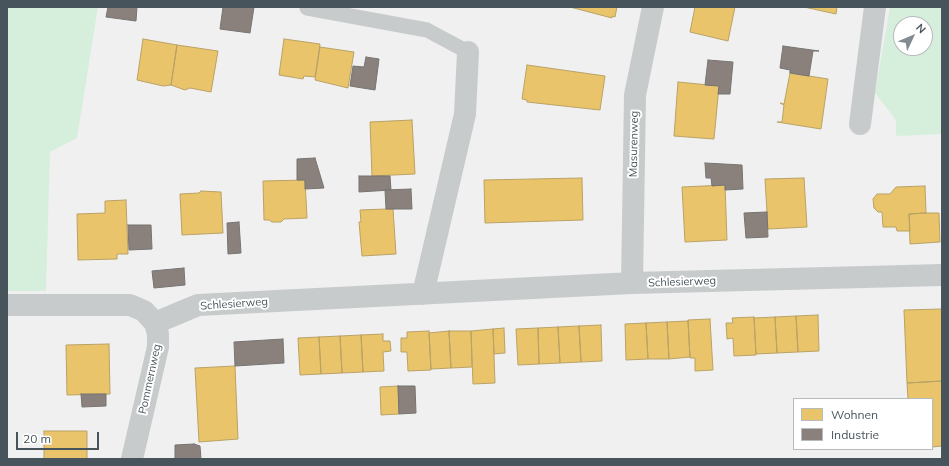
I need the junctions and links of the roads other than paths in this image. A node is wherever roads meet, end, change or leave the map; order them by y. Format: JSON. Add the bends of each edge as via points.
{"nodes":[{"id":1,"x":654,"y":7,"type":"edge"},
{"id":2,"x":875,"y":7,"type":"edge"},
{"id":3,"x":307,"y":8,"type":"edge"},
{"id":4,"x":468,"y":52,"type":"joint"},
{"id":5,"x":860,"y":124,"type":"dead end"},
{"id":6,"x":942,"y":275,"type":"edge"},
{"id":7,"x":632,"y":283,"type":"junction"},
{"id":8,"x":423,"y":294,"type":"junction"},
{"id":9,"x":7,"y":305,"type":"edge"},
{"id":10,"x":154,"y":323,"type":"junction"},
{"id":11,"x":132,"y":459,"type":"edge"}],
"edges":[{"from":1,"to":7,"type":"street","name":"Masurenweg","via":[[635,95]]},
{"from":2,"to":5,"type":"street"},
{"from":3,"to":4,"type":"lane","via":[[427,30]]},
{"from":4,"to":8,"type":"street","via":[[465,114]]},
{"from":6,"to":7,"type":"street","name":"Schlesierweg"},
{"from":7,"to":8,"type":"street","name":"Schlesierweg"},
{"from":8,"to":10,"type":"street","name":"Schlesierweg","via":[[198,305]]},
{"from":9,"to":10,"type":"street","via":[[130,305],[144,311]]},
{"from":10,"to":11,"type":"street","name":"Pommernweg","via":[[158,334],[158,347]]}]}
